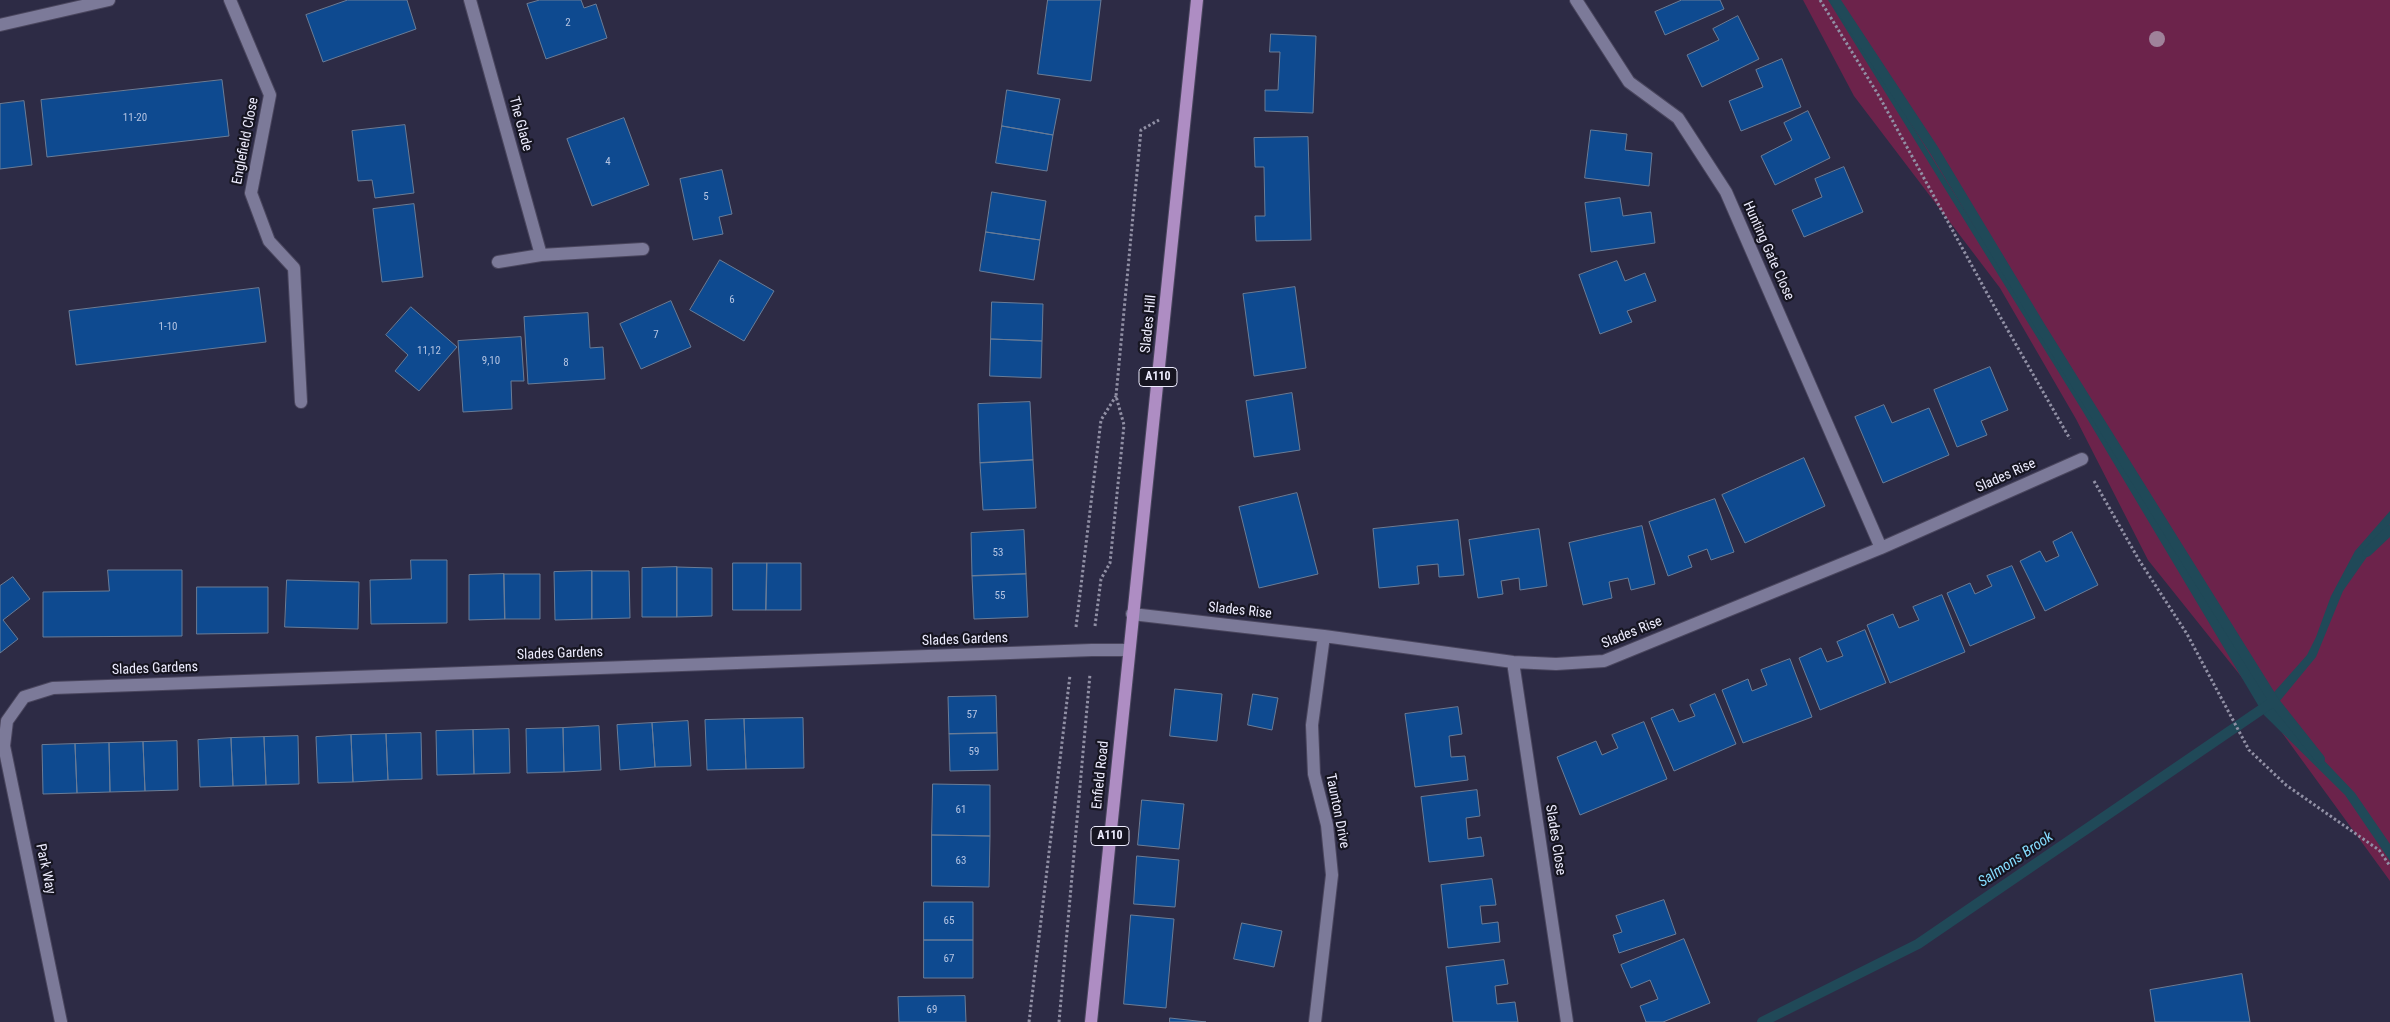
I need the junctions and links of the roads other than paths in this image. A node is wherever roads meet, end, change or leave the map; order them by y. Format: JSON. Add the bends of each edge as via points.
{"nodes":[{"id":1,"x":109,"y":0,"type":"edge"},
{"id":2,"x":230,"y":0,"type":"edge"},
{"id":3,"x":470,"y":0,"type":"edge"},
{"id":4,"x":1197,"y":0,"type":"edge"},
{"id":5,"x":1576,"y":0,"type":"edge"},
{"id":6,"x":83,"y":4,"type":"edge"},
{"id":7,"x":0,"y":25,"type":"edge"},
{"id":8,"x":643,"y":249,"type":"dead end"},
{"id":9,"x":541,"y":255,"type":"junction"},
{"id":10,"x":498,"y":262,"type":"dead end"},
{"id":11,"x":301,"y":402,"type":"dead end"},
{"id":12,"x":2082,"y":459,"type":"road end"},
{"id":13,"x":1881,"y":548,"type":"junction"},
{"id":14,"x":1132,"y":614,"type":"junction"},
{"id":15,"x":1324,"y":636,"type":"junction"},
{"id":16,"x":1128,"y":650,"type":"junction"},
{"id":17,"x":1513,"y":662,"type":"junction"},
{"id":18,"x":7,"y":721,"type":"joint"},
{"id":19,"x":62,"y":1022,"type":"edge"},
{"id":20,"x":1091,"y":1022,"type":"edge"},
{"id":21,"x":1315,"y":1022,"type":"edge"},
{"id":22,"x":1568,"y":1022,"type":"edge"}],
"edges":[{"from":1,"to":6,"type":"street"},
{"from":2,"to":11,"type":"street","name":"Englefield Close","via":[[270,95],[251,194],[269,241],[294,268]]},
{"from":3,"to":9,"type":"street","name":"The Glade"},
{"from":4,"to":14,"type":"main road","name":"Slades Hill","number":"A110"},
{"from":5,"to":13,"type":"street","name":"Hunting Gate Close","via":[[1629,82],[1678,118],[1726,192]]},
{"from":6,"to":7,"type":"street"},
{"from":8,"to":9,"type":"street"},
{"from":9,"to":10,"type":"street"},
{"from":12,"to":13,"type":"street","name":"Slades Rise"},
{"from":13,"to":17,"type":"street","name":"Slades Rise","via":[[1604,661]]},
{"from":14,"to":15,"type":"street","name":"Slades Rise"},
{"from":14,"to":16,"type":"main road","name":"Slades Hill","number":"A110"},
{"from":15,"to":17,"type":"street","name":"Slades Rise"},
{"from":15,"to":21,"type":"street","name":"Taunton Drive","via":[[1312,725],[1314,774],[1327,825],[1332,875]]},
{"from":16,"to":18,"type":"street","name":"Slades Gardens","via":[[53,688],[24,697]]},
{"from":16,"to":20,"type":"main road","name":"Enfield Road","number":"A110"},
{"from":17,"to":22,"type":"street","name":"Slades Close"},
{"from":18,"to":19,"type":"street","name":"Park Way","via":[[4,746]]}]}
